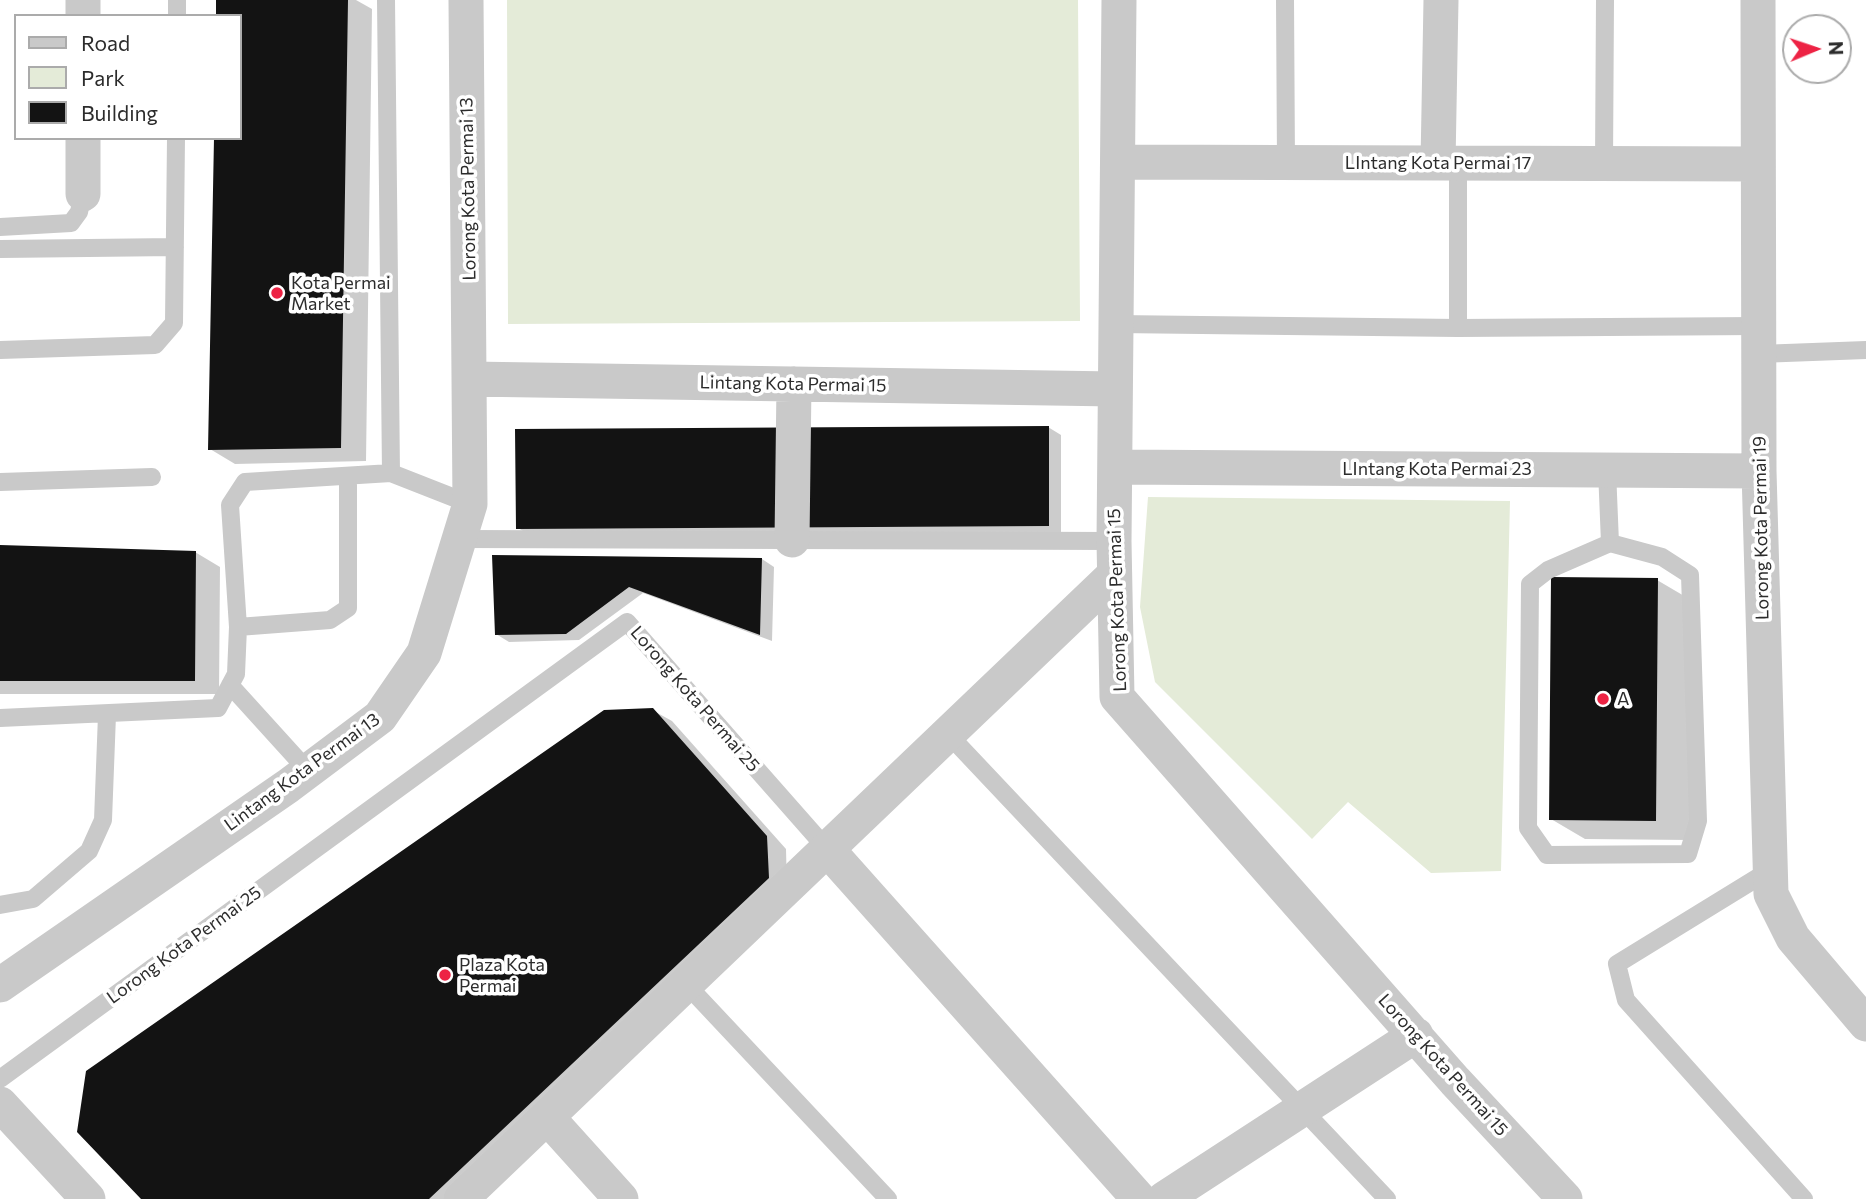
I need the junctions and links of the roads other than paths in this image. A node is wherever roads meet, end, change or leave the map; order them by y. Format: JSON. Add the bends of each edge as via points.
{"nodes":[{"id":1,"x":386,"y":0,"type":"edge"},
{"id":2,"x":466,"y":0,"type":"edge"},
{"id":3,"x":1119,"y":0,"type":"edge"},
{"id":4,"x":1285,"y":0,"type":"edge"},
{"id":5,"x":1441,"y":0,"type":"edge"},
{"id":6,"x":1605,"y":0,"type":"edge"},
{"id":7,"x":1758,"y":0,"type":"edge"},
{"id":8,"x":83,"y":140,"type":"edge"},
{"id":9,"x":176,"y":140,"type":"edge"},
{"id":10,"x":1118,"y":162,"type":"junction"},
{"id":11,"x":1286,"y":163,"type":"junction"},
{"id":12,"x":1448,"y":163,"type":"junction"},
{"id":13,"x":1604,"y":163,"type":"junction"},
{"id":14,"x":1757,"y":164,"type":"junction"},
{"id":15,"x":83,"y":194,"type":"joint"},
{"id":16,"x":0,"y":227,"type":"edge"},
{"id":17,"x":175,"y":247,"type":"junction"},
{"id":18,"x":0,"y":249,"type":"edge"},
{"id":19,"x":1116,"y":324,"type":"junction"},
{"id":20,"x":1458,"y":328,"type":"junction"},
{"id":21,"x":1758,"y":340,"type":"junction"},
{"id":22,"x":0,"y":350,"type":"edge"},
{"id":23,"x":1866,"y":350,"type":"edge"},
{"id":24,"x":470,"y":379,"type":"junction"},
{"id":25,"x":794,"y":384,"type":"junction"},
{"id":26,"x":1115,"y":389,"type":"junction"},
{"id":27,"x":1115,"y":467,"type":"junction"},
{"id":28,"x":1607,"y":470,"type":"junction"},
{"id":29,"x":1759,"y":471,"type":"junction"},
{"id":30,"x":391,"y":472,"type":"junction"},
{"id":31,"x":152,"y":477,"type":"dead end"},
{"id":32,"x":348,"y":478,"type":"junction"},
{"id":33,"x":0,"y":482,"type":"edge"},
{"id":34,"x":470,"y":504,"type":"junction"},
{"id":35,"x":461,"y":539,"type":"junction"},
{"id":36,"x":792,"y":540,"type":"junction"},
{"id":37,"x":1610,"y":543,"type":"junction"},
{"id":38,"x":1114,"y":558,"type":"junction"},
{"id":39,"x":238,"y":627,"type":"junction"},
{"id":40,"x":230,"y":685,"type":"junction"},
{"id":41,"x":107,"y":715,"type":"junction"},
{"id":42,"x":0,"y":719,"type":"edge"},
{"id":43,"x":949,"y":735,"type":"junction"},
{"id":44,"x":308,"y":771,"type":"junction"},
{"id":45,"x":827,"y":849,"type":"junction"},
{"id":46,"x":1770,"y":870,"type":"junction"},
{"id":47,"x":0,"y":905,"type":"edge"},
{"id":48,"x":686,"y":984,"type":"junction"},
{"id":49,"x":0,"y":985,"type":"edge"},
{"id":50,"x":1866,"y":1024,"type":"edge"},
{"id":51,"x":1416,"y":1035,"type":"junction"},
{"id":52,"x":0,"y":1079,"type":"edge"},
{"id":53,"x":0,"y":1104,"type":"edge"},
{"id":54,"x":1305,"y":1109,"type":"junction"},
{"id":55,"x":547,"y":1117,"type":"junction"},
{"id":56,"x":88,"y":1199,"type":"edge"},
{"id":57,"x":461,"y":1199,"type":"edge"},
{"id":58,"x":621,"y":1199,"type":"edge"},
{"id":59,"x":888,"y":1199,"type":"edge"},
{"id":60,"x":1139,"y":1199,"type":"edge"},
{"id":61,"x":1164,"y":1199,"type":"edge"},
{"id":62,"x":1387,"y":1199,"type":"edge"},
{"id":63,"x":1566,"y":1199,"type":"edge"},
{"id":64,"x":1804,"y":1199,"type":"edge"}],
"edges":[{"from":1,"to":30,"type":"lane"},
{"from":2,"to":24,"type":"street","name":"Lorong Kota Permai 13"},
{"from":3,"to":10,"type":"street","name":"Lorong Kota Permai 15"},
{"from":4,"to":11,"type":"lane"},
{"from":5,"to":12,"type":"street"},
{"from":6,"to":13,"type":"lane"},
{"from":7,"to":14,"type":"street","name":"Lorong Kota Permai 19"},
{"from":8,"to":15,"type":"street"},
{"from":9,"to":17,"type":"lane"},
{"from":10,"to":11,"type":"street","name":"LIntang Kota Permai 17"},
{"from":10,"to":19,"type":"street","name":"Lorong Kota Permai 15"},
{"from":11,"to":12,"type":"street","name":"LIntang Kota Permai 17"},
{"from":12,"to":13,"type":"street","name":"LIntang Kota Permai 17"},
{"from":12,"to":20,"type":"lane"},
{"from":13,"to":14,"type":"street","name":"LIntang Kota Permai 17"},
{"from":14,"to":21,"type":"street","name":"Lorong Kota Permai 19"},
{"from":15,"to":16,"type":"lane","via":[[71,223]]},
{"from":17,"to":18,"type":"lane"},
{"from":17,"to":22,"type":"lane","via":[[174,323],[155,345]]},
{"from":19,"to":20,"type":"lane"},
{"from":19,"to":26,"type":"street","name":"Lorong Kota Permai 15"},
{"from":20,"to":21,"type":"lane"},
{"from":21,"to":23,"type":"lane"},
{"from":21,"to":29,"type":"street","name":"Lorong Kota Permai 19"},
{"from":24,"to":25,"type":"street","name":"Lintang Kota Permai 15"},
{"from":24,"to":34,"type":"street","name":"Lintang Kota Permai 13"},
{"from":25,"to":26,"type":"street","name":"Lintang Kota Permai 15"},
{"from":25,"to":36,"type":"street"},
{"from":26,"to":27,"type":"street","name":"Lorong Kota Permai 15"},
{"from":27,"to":28,"type":"street","name":"LIntang Kota Permai 23"},
{"from":27,"to":38,"type":"street","name":"Lorong Kota Permai 15"},
{"from":28,"to":29,"type":"street","name":"LIntang Kota Permai 23"},
{"from":28,"to":37,"type":"lane"},
{"from":29,"to":46,"type":"street","name":"Lorong Kota Permai 19"},
{"from":30,"to":32,"type":"lane"},
{"from":30,"to":34,"type":"lane"},
{"from":31,"to":33,"type":"lane"},
{"from":32,"to":39,"type":"lane","via":[[348,608],[330,620]]},
{"from":32,"to":39,"type":"lane","via":[[245,482],[230,505]]},
{"from":34,"to":35,"type":"street","name":"Lintang Kota Permai 13"},
{"from":35,"to":36,"type":"lane"},
{"from":35,"to":44,"type":"street","name":"Lintang Kota Permai 13","via":[[424,653],[380,717]]},
{"from":36,"to":38,"type":"lane"},
{"from":37,"to":37,"type":"lane","via":[[1662,557],[1689,575],[1698,821],[1688,854],[1547,855],[1528,828],[1530,584],[1548,570]]},
{"from":38,"to":43,"type":"street"},
{"from":38,"to":51,"type":"street","name":"Lorong Kota Permai 15","via":[[1117,697]]},
{"from":39,"to":40,"type":"lane","via":[[236,674]]},
{"from":40,"to":41,"type":"lane","via":[[218,708]]},
{"from":40,"to":44,"type":"lane"},
{"from":41,"to":42,"type":"lane"},
{"from":41,"to":47,"type":"lane","via":[[103,820],[89,851],[33,899]]},
{"from":43,"to":45,"type":"street"},
{"from":43,"to":54,"type":"lane"},
{"from":44,"to":49,"type":"street","name":"Lintang Kota Permai 13"},
{"from":45,"to":48,"type":"street"},
{"from":45,"to":52,"type":"lane","name":"Lorong Kota Permai 25","via":[[628,622]]},
{"from":45,"to":60,"type":"street","name":"Lorong Kota Permai 25"},
{"from":46,"to":50,"type":"street","name":"Lorong Kota Permai 19","via":[[1770,894],[1793,938]]},
{"from":46,"to":64,"type":"lane","via":[[1617,964],[1626,999]]},
{"from":48,"to":55,"type":"street"},
{"from":48,"to":59,"type":"lane"},
{"from":51,"to":54,"type":"street"},
{"from":51,"to":63,"type":"street","name":"Lorong Kota Permai 15"},
{"from":53,"to":56,"type":"street"},
{"from":54,"to":61,"type":"street"},
{"from":54,"to":62,"type":"lane"},
{"from":55,"to":57,"type":"street"},
{"from":55,"to":58,"type":"street"}]}
